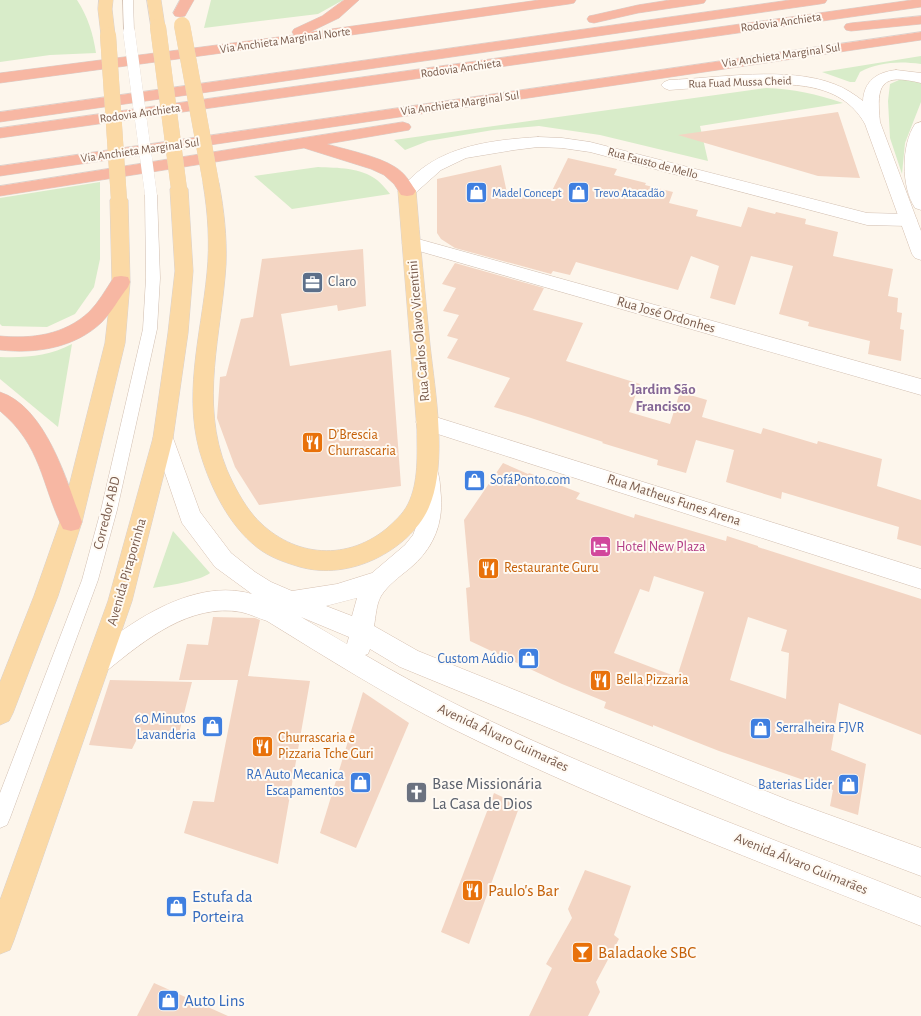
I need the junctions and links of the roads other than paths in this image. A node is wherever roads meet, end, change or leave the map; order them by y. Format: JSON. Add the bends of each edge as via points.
{"nodes":[{"id":1,"x":128,"y":0,"type":"edge"},
{"id":2,"x":154,"y":0,"type":"edge"},
{"id":3,"x":187,"y":0,"type":"edge"},
{"id":4,"x":352,"y":0,"type":"edge"},
{"id":5,"x":569,"y":0,"type":"edge"},
{"id":6,"x":699,"y":0,"type":"edge"},
{"id":7,"x":820,"y":0,"type":"edge"},
{"id":8,"x":921,"y":2,"type":"edge"},
{"id":9,"x":103,"y":3,"type":"edge"},
{"id":10,"x":181,"y":13,"type":"edge"},
{"id":11,"x":921,"y":20,"type":"edge"},
{"id":12,"x":921,"y":36,"type":"edge"},
{"id":13,"x":886,"y":40,"type":"junction"},
{"id":14,"x":274,"y":42,"type":"junction"},
{"id":15,"x":501,"y":45,"type":"junction"},
{"id":16,"x":478,"y":65,"type":"junction"},
{"id":17,"x":0,"y":78,"type":"edge"},
{"id":18,"x":921,"y":78,"type":"edge"},
{"id":19,"x":669,"y":85,"type":"junction"},
{"id":20,"x":0,"y":117,"type":"edge"},
{"id":21,"x":872,"y":122,"type":"junction"},
{"id":22,"x":921,"y":127,"type":"edge"},
{"id":23,"x":0,"y":133,"type":"edge"},
{"id":24,"x":304,"y":142,"type":"junction"},
{"id":25,"x":0,"y":171,"type":"edge"},
{"id":26,"x":4,"y":191,"type":"edge"},
{"id":27,"x":407,"y":192,"type":"junction"},
{"id":28,"x":921,"y":204,"type":"edge"},
{"id":29,"x":908,"y":220,"type":"junction"},
{"id":30,"x":411,"y":243,"type":"junction"},
{"id":31,"x":921,"y":254,"type":"edge"},
{"id":32,"x":121,"y":282,"type":"junction"},
{"id":33,"x":210,"y":315,"type":"junction"},
{"id":34,"x":0,"y":343,"type":"edge"},
{"id":35,"x":921,"y":387,"type":"edge"},
{"id":36,"x":0,"y":400,"type":"edge"},
{"id":37,"x":426,"y":422,"type":"junction"},
{"id":38,"x":163,"y":438,"type":"junction"},
{"id":39,"x":428,"y":471,"type":"junction"},
{"id":40,"x":71,"y":522,"type":"junction"},
{"id":41,"x":921,"y":579,"type":"edge"},
{"id":42,"x":378,"y":581,"type":"junction"},
{"id":43,"x":293,"y":601,"type":"junction"},
{"id":44,"x":363,"y":632,"type":"junction"},
{"id":45,"x":100,"y":661,"type":"junction"},
{"id":46,"x":355,"y":662,"type":"junction"},
{"id":47,"x":0,"y":713,"type":"edge"},
{"id":48,"x":0,"y":818,"type":"edge"},
{"id":49,"x":921,"y":862,"type":"edge"},
{"id":50,"x":921,"y":912,"type":"edge"},
{"id":51,"x":0,"y":940,"type":"edge"}],
"edges":[{"from":1,"to":48,"type":"lane","name":"Corredor ABD","bridge":true,"via":[[129,32],[151,195],[153,278],[150,329],[109,510],[90,580]]},
{"from":2,"to":38,"type":"main road","name":"Avenida Piraporinha","bridge":true,"via":[[179,189],[184,271]]},
{"from":3,"to":10,"type":"highway"},
{"from":4,"to":14,"type":"highway","via":[[325,20]]},
{"from":5,"to":14,"type":"highway","name":"Via Anchieta Marginal Norte"},
{"from":6,"to":15,"type":"highway","via":[[638,9],[565,25]]},
{"from":7,"to":15,"type":"highway","name":"Rodovia Anchieta"},
{"from":8,"to":16,"type":"highway","name":"Rodovia Anchieta"},
{"from":9,"to":32,"type":"main road","bridge":true,"via":[[108,35],[119,200]]},
{"from":10,"to":33,"type":"main road","bridge":true,"via":[[211,183],[218,246]]},
{"from":11,"to":16,"type":"highway","via":[[611,55]]},
{"from":12,"to":13,"type":"highway","name":"Via Anchieta Marginal Sul"},
{"from":13,"to":19,"type":"highway","via":[[858,52]]},
{"from":13,"to":25,"type":"highway","name":"Via Anchieta Marginal Sul"},
{"from":14,"to":17,"type":"highway","name":"Via Anchieta Marginal Norte"},
{"from":15,"to":20,"type":"highway","name":"Rodovia Anchieta"},
{"from":16,"to":23,"type":"highway","name":"Rodovia Anchieta"},
{"from":18,"to":21,"type":"street","via":[[894,74],[878,81],[872,96]]},
{"from":19,"to":21,"type":"street","name":"Rua Fuad Mussa Cheid","via":[[765,79],[814,82],[844,93]]},
{"from":19,"to":24,"type":"highway"},
{"from":21,"to":29,"type":"street","name":"Rua Fuad Mussa Cheid"},
{"from":22,"to":28,"type":"street","via":[[912,165]]},
{"from":24,"to":26,"type":"highway"},
{"from":24,"to":27,"type":"highway","via":[[390,171],[400,180]]},
{"from":27,"to":29,"type":"street","name":"Rua Fausto de Mello","via":[[430,169],[450,158],[516,144],[552,141],[590,147],[867,219]]},
{"from":27,"to":30,"type":"main road","name":"Rua Carlos Olavo Vicentini"},
{"from":29,"to":31,"type":"street","name":"Rua Fuad Mussa Cheid"},
{"from":30,"to":35,"type":"street","name":"Rua José Ordonhes"},
{"from":30,"to":37,"type":"main road","name":"Rua Carlos Olavo Vicentini"},
{"from":32,"to":34,"type":"highway","via":[[94,317],[74,332],[33,343]]},
{"from":32,"to":40,"type":"main road","via":[[115,343]]},
{"from":33,"to":38,"type":"main road"},
{"from":33,"to":39,"type":"main road","name":"Rua Carlos Olavo Vicentini","via":[[202,385],[204,430],[229,496],[248,526],[258,536],[278,550],[290,554],[311,559],[350,559],[384,542],[408,521],[418,506]]},
{"from":36,"to":40,"type":"highway","via":[[33,432],[44,452]]},
{"from":37,"to":39,"type":"main road","name":"Rua Carlos Olavo Vicentini"},
{"from":37,"to":41,"type":"street","name":"Rua Matheus Funes Arena"},
{"from":38,"to":43,"type":"street","via":[[190,516],[224,560],[263,589]]},
{"from":38,"to":45,"type":"main road","name":"Avenida Piraporinha","via":[[120,601]]},
{"from":39,"to":42,"type":"street","name":"Rua Carlos Olavo Vicentini","via":[[431,507],[426,533],[415,550]]},
{"from":40,"to":47,"type":"main road","via":[[46,596]]},
{"from":42,"to":43,"type":"street","via":[[337,594]]},
{"from":42,"to":44,"type":"street","name":"Rua Carlos Olavo Vicentini","via":[[365,607]]},
{"from":43,"to":44,"type":"street"},
{"from":44,"to":46,"type":"street","name":"Rua Carlos Olavo Vicentini"},
{"from":44,"to":49,"type":"street","via":[[409,659],[788,813]]},
{"from":45,"to":46,"type":"street","name":"Avenida Álvaro Guimarães","via":[[141,630],[171,613],[199,604],[236,601],[275,614]]},
{"from":45,"to":51,"type":"main road","name":"Avenida Piraporinha"},
{"from":46,"to":50,"type":"street","name":"Avenida Álvaro Guimarães","via":[[457,718],[532,754],[652,805]]}]}
